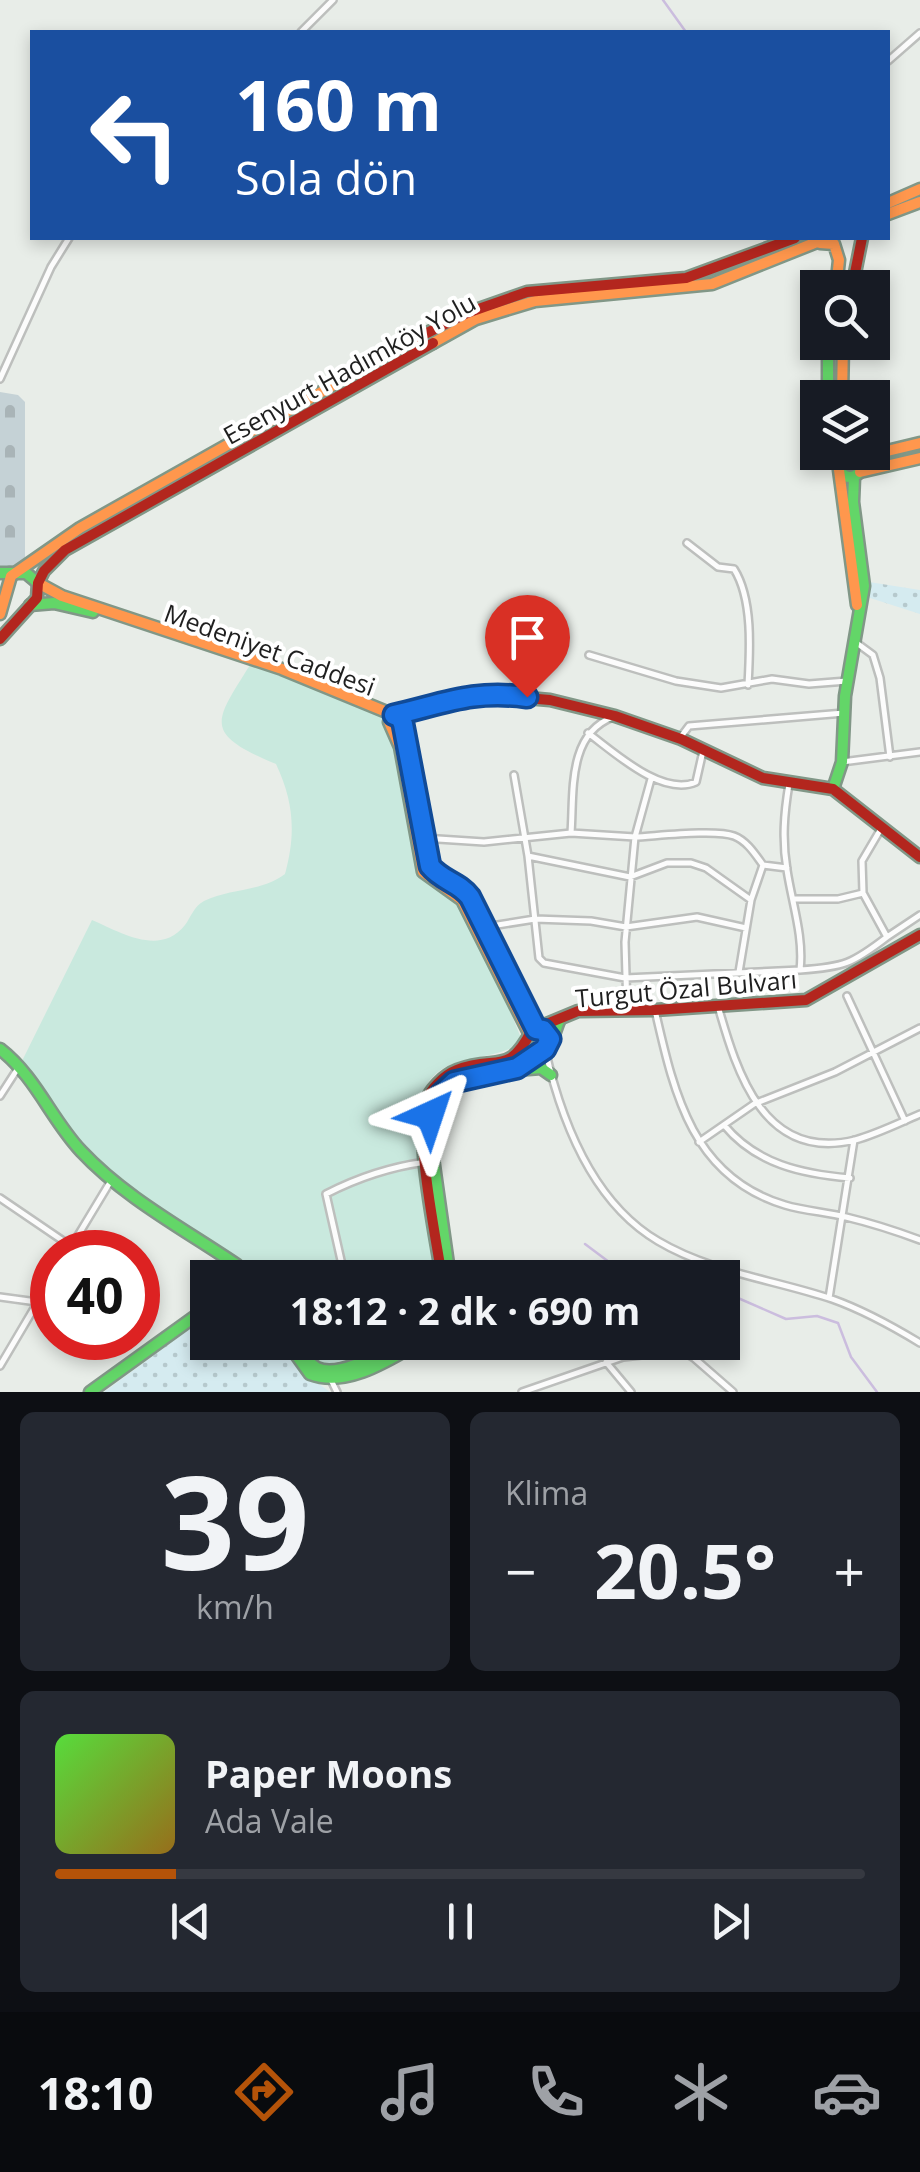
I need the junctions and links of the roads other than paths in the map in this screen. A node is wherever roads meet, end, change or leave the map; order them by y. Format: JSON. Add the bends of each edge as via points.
{"nodes":[{"id":1,"x":334,"y":0,"type":"edge"},
{"id":2,"x":303,"y":30,"type":"edge"},
{"id":3,"x":920,"y":32,"type":"edge"},
{"id":4,"x":890,"y":59,"type":"edge"},
{"id":5,"x":920,"y":189,"type":"edge"},
{"id":6,"x":890,"y":192,"type":"edge"},
{"id":7,"x":904,"y":196,"type":"junction"},
{"id":8,"x":890,"y":202,"type":"edge"},
{"id":9,"x":920,"y":202,"type":"edge"},
{"id":10,"x":890,"y":216,"type":"edge"},
{"id":11,"x":68,"y":240,"type":"edge"},
{"id":12,"x":790,"y":240,"type":"edge"},
{"id":13,"x":822,"y":240,"type":"edge"},
{"id":14,"x":862,"y":240,"type":"edge"},
{"id":15,"x":811,"y":244,"type":"junction"},
{"id":16,"x":838,"y":270,"type":"edge"},
{"id":17,"x":856,"y":270,"type":"edge"},
{"id":18,"x":454,"y":324,"type":"junction"},
{"id":19,"x":0,"y":379,"type":"edge"},
{"id":20,"x":920,"y":443,"type":"edge"},
{"id":21,"x":890,"y":448,"type":"edge"},
{"id":22,"x":920,"y":458,"type":"edge"},
{"id":23,"x":839,"y":470,"type":"edge"},
{"id":24,"x":841,"y":470,"type":"edge"},
{"id":25,"x":856,"y":470,"type":"edge"},
{"id":26,"x":857,"y":474,"type":"junction"},
{"id":27,"x":687,"y":543,"type":"dead end"},
{"id":28,"x":0,"y":573,"type":"edge"},
{"id":29,"x":16,"y":574,"type":"junction"},
{"id":30,"x":38,"y":583,"type":"junction"},
{"id":31,"x":3,"y":593,"type":"edge"},
{"id":32,"x":30,"y":605,"type":"junction"},
{"id":33,"x":858,"y":609,"type":"junction"},
{"id":34,"x":0,"y":614,"type":"edge"},
{"id":35,"x":146,"y":625,"type":"junction"},
{"id":36,"x":0,"y":639,"type":"edge"},
{"id":37,"x":854,"y":641,"type":"junction"},
{"id":38,"x":589,"y":654,"type":"dead end"},
{"id":39,"x":848,"y":681,"type":"junction"},
{"id":40,"x":748,"y":685,"type":"junction"},
{"id":41,"x":844,"y":713,"type":"junction"},
{"id":42,"x":394,"y":715,"type":"junction"},
{"id":43,"x":615,"y":716,"type":"junction"},
{"id":44,"x":588,"y":733,"type":"junction"},
{"id":45,"x":679,"y":738,"type":"junction"},
{"id":46,"x":703,"y":750,"type":"junction"},
{"id":47,"x":920,"y":752,"type":"edge"},
{"id":48,"x":890,"y":757,"type":"junction"},
{"id":49,"x":842,"y":762,"type":"junction"},
{"id":50,"x":514,"y":775,"type":"dead end"},
{"id":51,"x":650,"y":779,"type":"junction"},
{"id":52,"x":790,"y":784,"type":"junction"},
{"id":53,"x":833,"y":789,"type":"junction"},
{"id":54,"x":882,"y":827,"type":"junction"},
{"id":55,"x":570,"y":833,"type":"junction"},
{"id":56,"x":526,"y":837,"type":"junction"},
{"id":57,"x":635,"y":837,"type":"junction"},
{"id":58,"x":419,"y":838,"type":"junction"},
{"id":59,"x":528,"y":856,"type":"junction"},
{"id":60,"x":920,"y":857,"type":"edge"},
{"id":61,"x":762,"y":865,"type":"junction"},
{"id":62,"x":786,"y":868,"type":"junction"},
{"id":63,"x":630,"y":876,"type":"junction"},
{"id":64,"x":863,"y":893,"type":"junction"},
{"id":65,"x":793,"y":899,"type":"junction"},
{"id":66,"x":750,"y":900,"type":"junction"},
{"id":67,"x":920,"y":916,"type":"edge"},
{"id":68,"x":534,"y":920,"type":"junction"},
{"id":69,"x":626,"y":927,"type":"junction"},
{"id":70,"x":482,"y":928,"type":"junction"},
{"id":71,"x":746,"y":928,"type":"junction"},
{"id":72,"x":920,"y":935,"type":"edge"},
{"id":73,"x":887,"y":937,"type":"junction"},
{"id":74,"x":800,"y":970,"type":"junction"},
{"id":75,"x":739,"y":972,"type":"junction"},
{"id":76,"x":626,"y":978,"type":"junction"},
{"id":77,"x":847,"y":996,"type":"dead end"},
{"id":78,"x":718,"y":1006,"type":"junction"},
{"id":79,"x":627,"y":1010,"type":"junction"},
{"id":80,"x":654,"y":1010,"type":"junction"},
{"id":81,"x":559,"y":1021,"type":"junction"},
{"id":82,"x":920,"y":1028,"type":"edge"},
{"id":83,"x":533,"y":1033,"type":"junction"},
{"id":84,"x":544,"y":1047,"type":"junction"},
{"id":85,"x":0,"y":1049,"type":"edge"},
{"id":86,"x":872,"y":1053,"type":"junction"},
{"id":87,"x":20,"y":1066,"type":"junction"},
{"id":88,"x":511,"y":1070,"type":"junction"},
{"id":89,"x":551,"y":1076,"type":"junction"},
{"id":90,"x":0,"y":1096,"type":"edge"},
{"id":91,"x":754,"y":1104,"type":"junction"},
{"id":92,"x":920,"y":1114,"type":"edge"},
{"id":93,"x":905,"y":1120,"type":"junction"},
{"id":94,"x":724,"y":1125,"type":"junction"},
{"id":95,"x":854,"y":1140,"type":"junction"},
{"id":96,"x":699,"y":1142,"type":"junction"},
{"id":97,"x":426,"y":1162,"type":"junction"},
{"id":98,"x":850,"y":1178,"type":"junction"},
{"id":99,"x":112,"y":1179,"type":"junction"},
{"id":100,"x":0,"y":1198,"type":"edge"},
{"id":101,"x":843,"y":1216,"type":"junction"},
{"id":102,"x":43,"y":1230,"type":"edge"},
{"id":103,"x":82,"y":1230,"type":"edge"},
{"id":104,"x":920,"y":1240,"type":"edge"},
{"id":105,"x":230,"y":1260,"type":"edge"},
{"id":106,"x":341,"y":1260,"type":"edge"},
{"id":107,"x":442,"y":1260,"type":"edge"},
{"id":108,"x":443,"y":1260,"type":"edge"},
{"id":109,"x":0,"y":1297,"type":"edge"},
{"id":110,"x":829,"y":1298,"type":"junction"},
{"id":111,"x":30,"y":1301,"type":"edge"},
{"id":112,"x":30,"y":1315,"type":"edge"},
{"id":113,"x":190,"y":1320,"type":"edge"},
{"id":114,"x":920,"y":1344,"type":"edge"},
{"id":115,"x":299,"y":1360,"type":"edge"},
{"id":116,"x":309,"y":1360,"type":"edge"},
{"id":117,"x":364,"y":1360,"type":"edge"},
{"id":118,"x":385,"y":1360,"type":"edge"},
{"id":119,"x":606,"y":1362,"type":"junction"},
{"id":120,"x":0,"y":1366,"type":"edge"},
{"id":121,"x":330,"y":1380,"type":"junction"},
{"id":122,"x":536,"y":1390,"type":"edge"},
{"id":123,"x":90,"y":1392,"type":"edge"},
{"id":124,"x":337,"y":1392,"type":"edge"},
{"id":125,"x":522,"y":1392,"type":"edge"},
{"id":126,"x":631,"y":1392,"type":"edge"},
{"id":127,"x":733,"y":1392,"type":"edge"}],
"edges":[{"from":1,"to":2,"type":"street"},
{"from":3,"to":4,"type":"street"},
{"from":5,"to":7,"type":"street"},
{"from":6,"to":7,"type":"street"},
{"from":7,"to":8,"type":"street"},
{"from":9,"to":10,"type":"street"},
{"from":11,"to":19,"type":"street"},
{"from":12,"to":18,"type":"street","name":"Esenyurt Hadımköy Yolu","via":[[686,278],[527,292]]},
{"from":13,"to":15,"type":"street","name":"Esenyurt Hadımköy Yolu"},
{"from":14,"to":17,"type":"street"},
{"from":15,"to":16,"type":"street","via":[[836,247]]},
{"from":15,"to":18,"type":"street","name":"Esenyurt Hadımköy Yolu","via":[[712,284],[535,301]]},
{"from":18,"to":29,"type":"street","name":"Esenyurt Hadımköy Yolu","via":[[390,352],[80,528]]},
{"from":18,"to":30,"type":"street","name":"Esenyurt Hadımköy Yolu","via":[[99,529],[53,560]]},
{"from":20,"to":21,"type":"street"},
{"from":22,"to":26,"type":"street"},
{"from":23,"to":33,"type":"street"},
{"from":24,"to":26,"type":"street","via":[[847,477]]},
{"from":25,"to":26,"type":"street"},
{"from":26,"to":33,"type":"street","via":[[853,502],[864,580]]},
{"from":27,"to":40,"type":"street","via":[[718,567],[734,570],[742,582]]},
{"from":28,"to":29,"type":"street"},
{"from":29,"to":30,"type":"street"},
{"from":29,"to":31,"type":"street"},
{"from":30,"to":32,"type":"street"},
{"from":30,"to":35,"type":"street"},
{"from":31,"to":32,"type":"street","via":[[13,605]]},
{"from":31,"to":34,"type":"street"},
{"from":32,"to":35,"type":"street","via":[[54,602]]},
{"from":32,"to":36,"type":"street"},
{"from":33,"to":37,"type":"street"},
{"from":35,"to":42,"type":"street","name":"Medeniyet Caddesi","via":[[282,669]]},
{"from":37,"to":39,"type":"street"},
{"from":37,"to":48,"type":"street","via":[[873,655]]},
{"from":38,"to":40,"type":"street","via":[[676,681]]},
{"from":39,"to":40,"type":"street","via":[[772,679]]},
{"from":39,"to":41,"type":"street"},
{"from":41,"to":45,"type":"street","via":[[709,722],[688,726]]},
{"from":41,"to":49,"type":"street"},
{"from":42,"to":43,"type":"street","name":"Medeniyet Caddesi","via":[[480,694],[550,700]]},
{"from":42,"to":58,"type":"street","via":[[403,724]]},
{"from":43,"to":44,"type":"street"},
{"from":43,"to":45,"type":"street","name":"Medeniyet Caddesi"},
{"from":44,"to":51,"type":"street"},
{"from":44,"to":55,"type":"street","via":[[578,755]]},
{"from":45,"to":46,"type":"street","name":"Medeniyet Caddesi"},
{"from":46,"to":51,"type":"street","via":[[696,782]]},
{"from":46,"to":52,"type":"street","name":"Medeniyet Caddesi"},
{"from":47,"to":48,"type":"street"},
{"from":48,"to":49,"type":"street"},
{"from":49,"to":53,"type":"street"},
{"from":50,"to":56,"type":"street"},
{"from":51,"to":57,"type":"street"},
{"from":52,"to":53,"type":"street","name":"Medeniyet Caddesi"},
{"from":52,"to":62,"type":"street","via":[[783,820]]},
{"from":53,"to":54,"type":"street"},
{"from":54,"to":60,"type":"street"},
{"from":54,"to":64,"type":"street","via":[[862,861]]},
{"from":55,"to":56,"type":"street"},
{"from":55,"to":57,"type":"street"},
{"from":56,"to":58,"type":"street"},
{"from":56,"to":59,"type":"street"},
{"from":57,"to":61,"type":"street","via":[[736,836]]},
{"from":57,"to":63,"type":"street"},
{"from":58,"to":70,"type":"street","via":[[427,878],[456,893]]},
{"from":59,"to":63,"type":"street"},
{"from":59,"to":68,"type":"street"},
{"from":61,"to":62,"type":"street"},
{"from":61,"to":66,"type":"street"},
{"from":62,"to":65,"type":"street"},
{"from":63,"to":66,"type":"street","via":[[667,863],[691,863]]},
{"from":63,"to":69,"type":"street"},
{"from":64,"to":65,"type":"street"},
{"from":64,"to":73,"type":"street"},
{"from":65,"to":74,"type":"street"},
{"from":66,"to":71,"type":"street"},
{"from":67,"to":73,"type":"street"},
{"from":68,"to":69,"type":"street"},
{"from":68,"to":70,"type":"street"},
{"from":68,"to":76,"type":"street","via":[[544,963]]},
{"from":69,"to":71,"type":"street","via":[[698,917]]},
{"from":69,"to":76,"type":"street"},
{"from":70,"to":83,"type":"street"},
{"from":71,"to":75,"type":"street"},
{"from":72,"to":78,"type":"street","name":"Turgut Özal Bulvarı","via":[[806,1000]]},
{"from":73,"to":74,"type":"street","via":[[839,968]]},
{"from":74,"to":75,"type":"street"},
{"from":75,"to":76,"type":"street"},
{"from":76,"to":79,"type":"street"},
{"from":77,"to":86,"type":"street"},
{"from":78,"to":80,"type":"street","name":"Turgut Özal Bulvarı"},
{"from":78,"to":91,"type":"street"},
{"from":79,"to":80,"type":"street","name":"Turgut Özal Bulvarı"},
{"from":79,"to":81,"type":"street","name":"Turgut Özal Bulvarı","via":[[578,1011]]},
{"from":80,"to":96,"type":"street","via":[[668,1070]]},
{"from":81,"to":83,"type":"street","name":"Turgut Özal Bulvarı"},
{"from":81,"to":84,"type":"street"},
{"from":82,"to":86,"type":"street"},
{"from":83,"to":84,"type":"street"},
{"from":83,"to":84,"type":"street"},
{"from":83,"to":97,"type":"street","via":[[514,1058],[456,1070],[436,1085],[421,1118]]},
{"from":84,"to":88,"type":"street"},
{"from":84,"to":89,"type":"street"},
{"from":85,"to":87,"type":"street"},
{"from":86,"to":91,"type":"street"},
{"from":86,"to":93,"type":"street"},
{"from":87,"to":90,"type":"street"},
{"from":87,"to":99,"type":"street","via":[[62,1129]]},
{"from":88,"to":89,"type":"street","via":[[541,1068]]},
{"from":88,"to":108,"type":"street","via":[[454,1082],[431,1110]]},
{"from":89,"to":110,"type":"street","via":[[590,1170],[646,1233],[678,1251]]},
{"from":91,"to":94,"type":"street"},
{"from":91,"to":95,"type":"street","via":[[794,1136]]},
{"from":92,"to":93,"type":"street"},
{"from":93,"to":95,"type":"street"},
{"from":94,"to":96,"type":"street"},
{"from":94,"to":98,"type":"street","via":[[738,1143],[772,1162]]},
{"from":95,"to":98,"type":"street"},
{"from":96,"to":101,"type":"street","via":[[734,1179],[782,1205]]},
{"from":97,"to":106,"type":"street","via":[[356,1178],[326,1194]]},
{"from":97,"to":107,"type":"street"},
{"from":98,"to":101,"type":"street"},
{"from":99,"to":103,"type":"street"},
{"from":99,"to":105,"type":"street"},
{"from":100,"to":102,"type":"street"},
{"from":101,"to":104,"type":"street"},
{"from":101,"to":110,"type":"street"},
{"from":109,"to":111,"type":"street"},
{"from":110,"to":114,"type":"street"},
{"from":112,"to":120,"type":"street"},
{"from":113,"to":123,"type":"street"},
{"from":115,"to":121,"type":"street","via":[[308,1372]]},
{"from":116,"to":117,"type":"street","via":[[328,1371]]},
{"from":118,"to":121,"type":"street"},
{"from":119,"to":122,"type":"street"},
{"from":119,"to":126,"type":"street"},
{"from":119,"to":127,"type":"street","via":[[684,1352]]},
{"from":121,"to":124,"type":"street"},
{"from":122,"to":125,"type":"street"}]}
